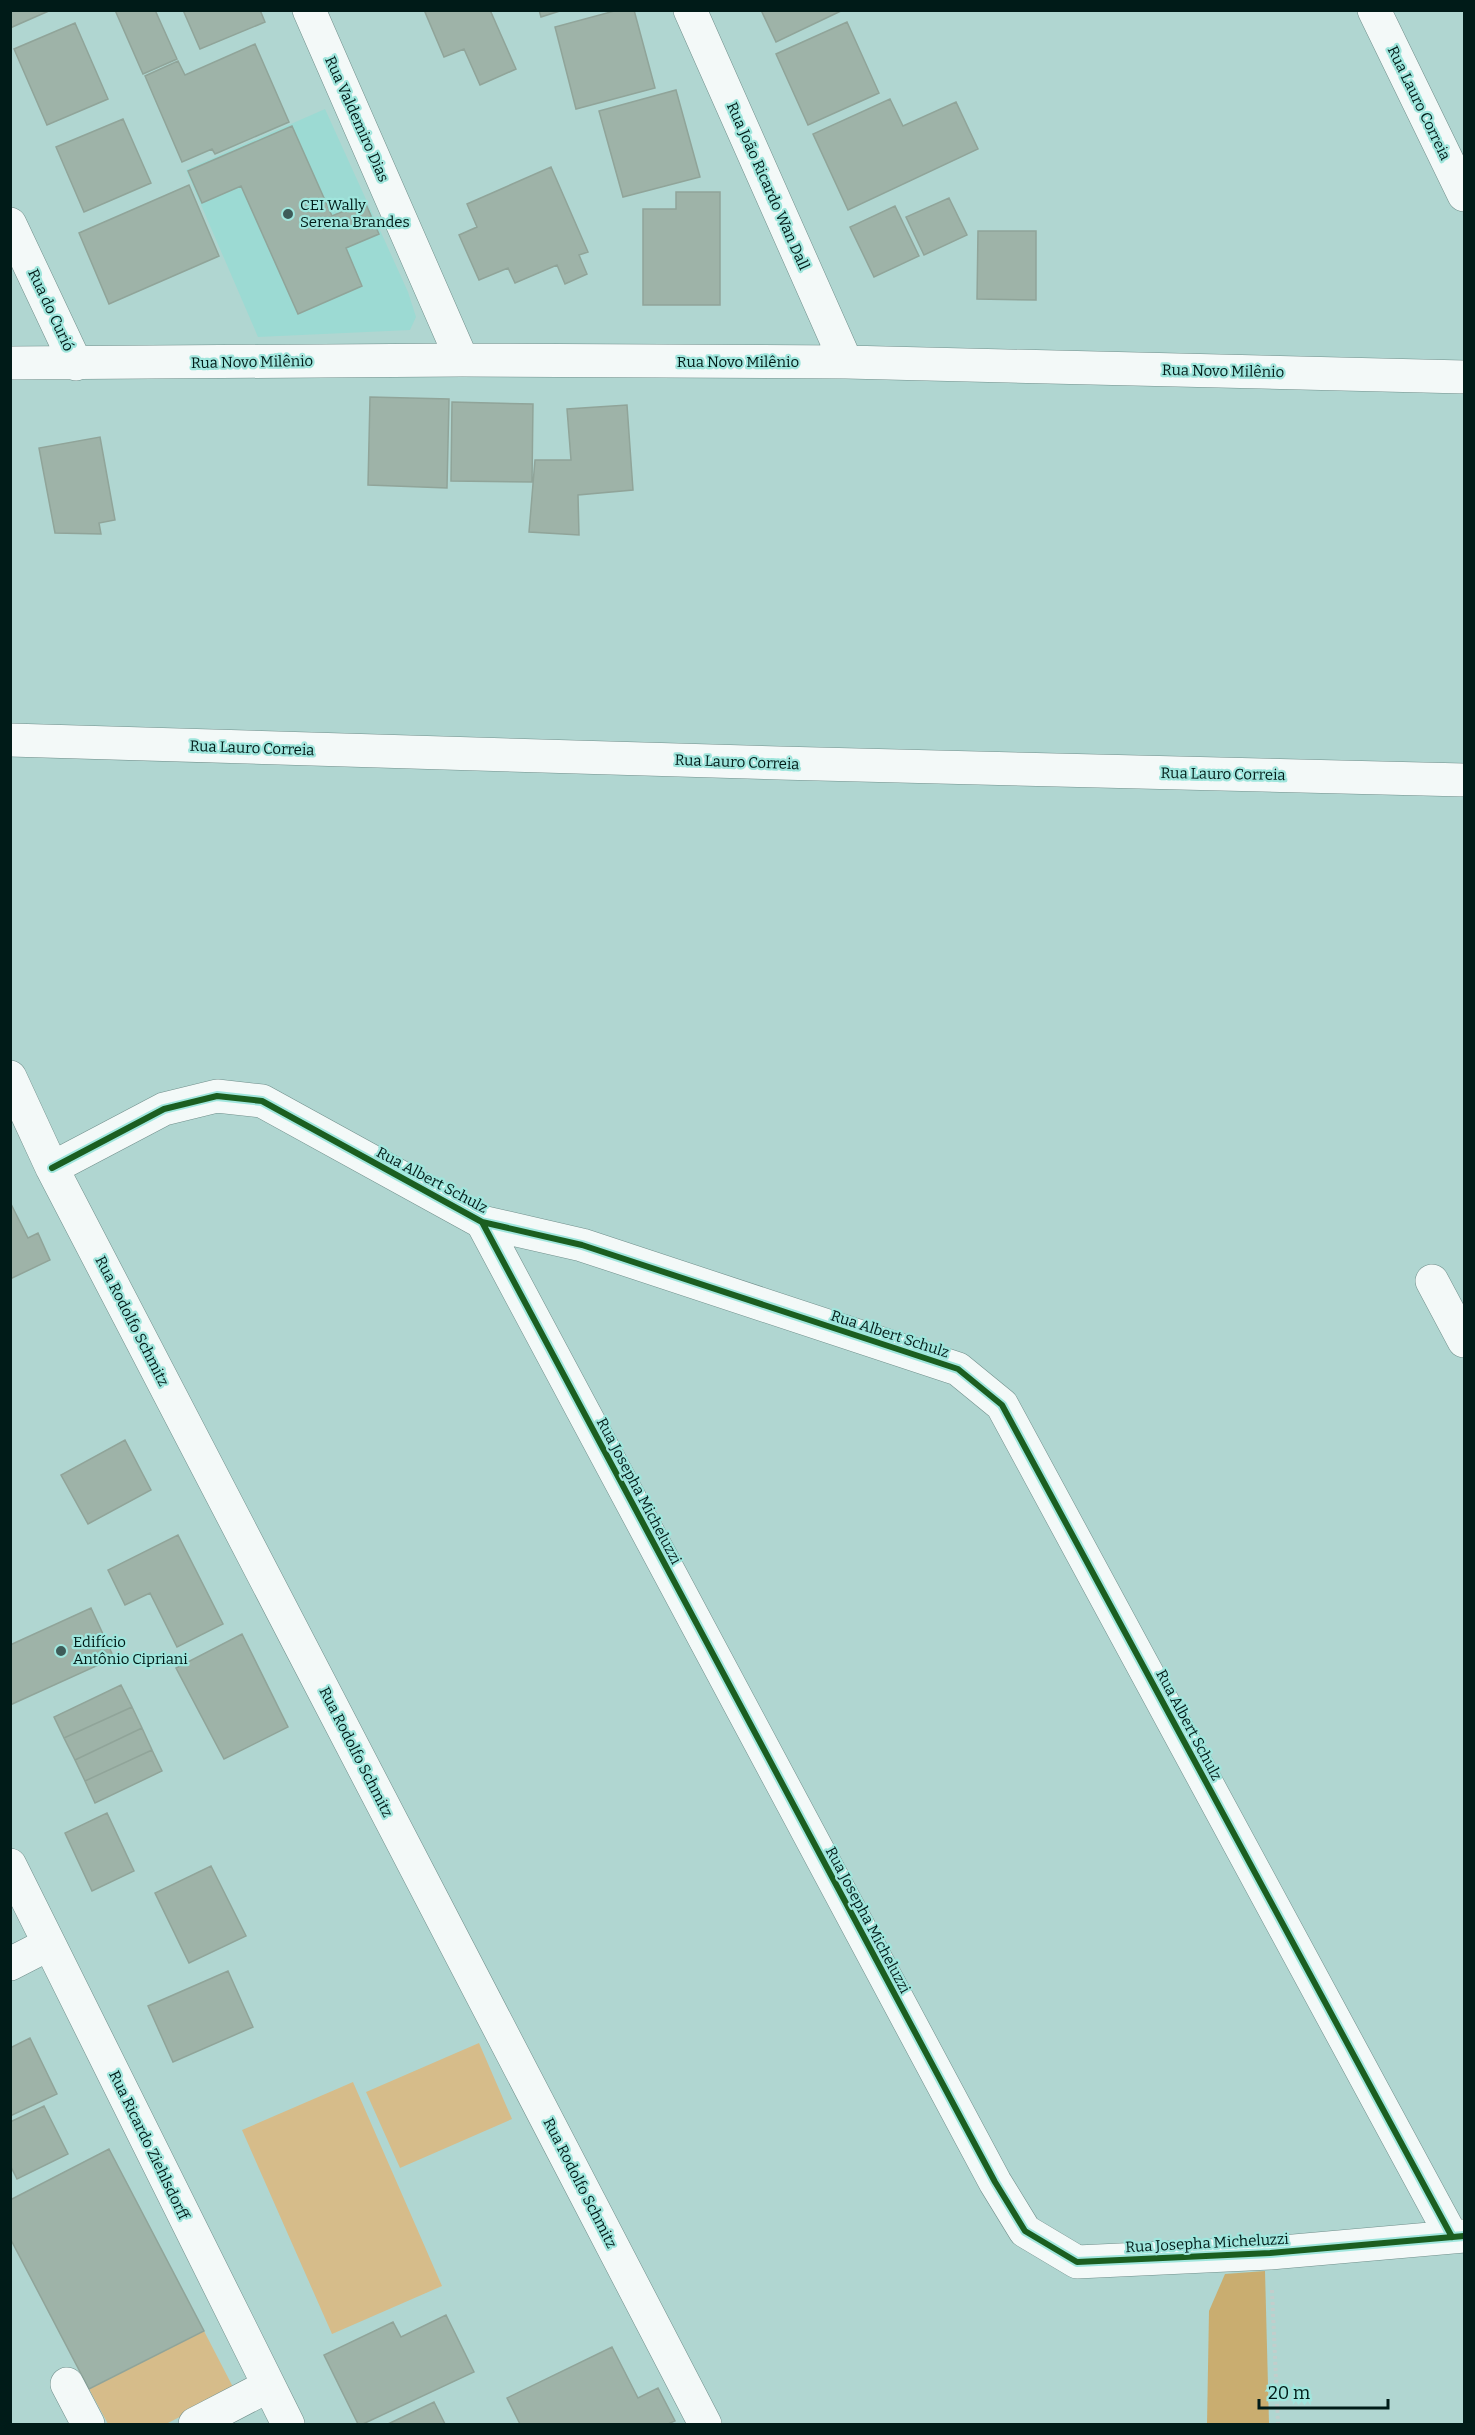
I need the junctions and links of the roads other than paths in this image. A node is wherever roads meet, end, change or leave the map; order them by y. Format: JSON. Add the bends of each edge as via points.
{"nodes":[{"id":1,"x":309,"y":10,"type":"edge"},
{"id":2,"x":690,"y":10,"type":"edge"},
{"id":3,"x":1374,"y":10,"type":"edge"},
{"id":4,"x":1464,"y":195,"type":"edge"},
{"id":5,"x":10,"y":224,"type":"edge"},
{"id":6,"x":462,"y":360,"type":"junction"},
{"id":7,"x":846,"y":362,"type":"junction"},
{"id":8,"x":10,"y":363,"type":"edge"},
{"id":9,"x":76,"y":364,"type":"junction"},
{"id":10,"x":1464,"y":377,"type":"edge"},
{"id":11,"x":10,"y":740,"type":"edge"},
{"id":12,"x":1464,"y":780,"type":"edge"},
{"id":13,"x":10,"y":1077,"type":"edge"},
{"id":14,"x":52,"y":1168,"type":"junction"},
{"id":15,"x":482,"y":1222,"type":"junction"},
{"id":16,"x":1432,"y":1281,"type":"dead end"},
{"id":17,"x":1464,"y":1341,"type":"edge"},
{"id":18,"x":10,"y":1865,"type":"edge"},
{"id":19,"x":49,"y":1944,"type":"junction"},
{"id":20,"x":10,"y":1964,"type":"edge"},
{"id":21,"x":1458,"y":2237,"type":"edge"},
{"id":22,"x":67,"y":2384,"type":"dead end"},
{"id":23,"x":268,"y":2386,"type":"junction"},
{"id":24,"x":88,"y":2424,"type":"edge"},
{"id":25,"x":195,"y":2424,"type":"edge"},
{"id":26,"x":288,"y":2424,"type":"edge"},
{"id":27,"x":705,"y":2424,"type":"edge"}],
"edges":[{"from":1,"to":6,"type":"street","name":"Rua Valdemiro Dias"},
{"from":2,"to":7,"type":"street","name":"Rua João Ricardo Wan Dall"},
{"from":3,"to":4,"type":"street","name":"Rua Lauro Correia"},
{"from":5,"to":9,"type":"street","name":"Rua do Curió"},
{"from":6,"to":7,"type":"street","name":"Rua Novo Milênio"},
{"from":6,"to":9,"type":"street","name":"Rua Novo Milênio"},
{"from":7,"to":10,"type":"street","name":"Rua Novo Milênio"},
{"from":8,"to":9,"type":"street","name":"Rua Novo Milênio"},
{"from":11,"to":12,"type":"street","name":"Rua Lauro Correia"},
{"from":13,"to":14,"type":"street","name":"Rua Rodolfo Schmitz"},
{"from":14,"to":15,"type":"street","name":"Rua Albert Schulz","via":[[164,1109],[217,1096],[262,1101]]},
{"from":14,"to":27,"type":"street","name":"Rua Rodolfo Schmitz"},
{"from":15,"to":21,"type":"street","name":"Rua Albert Schulz","via":[[582,1245],[958,1369],[1002,1404]]},
{"from":15,"to":21,"type":"street","name":"Rua Josepha Micheluzzi","via":[[995,2182],[1025,2231],[1077,2262],[1270,2253]]},
{"from":16,"to":17,"type":"street"},
{"from":18,"to":19,"type":"street","name":"Rua Ricardo Ziehlsdorff"},
{"from":19,"to":20,"type":"street"},
{"from":19,"to":23,"type":"street","name":"Rua Ricardo Ziehlsdorff"},
{"from":22,"to":24,"type":"street"},
{"from":23,"to":25,"type":"street"},
{"from":23,"to":26,"type":"street","name":"Rua Ricardo Ziehlsdorff"}]}
